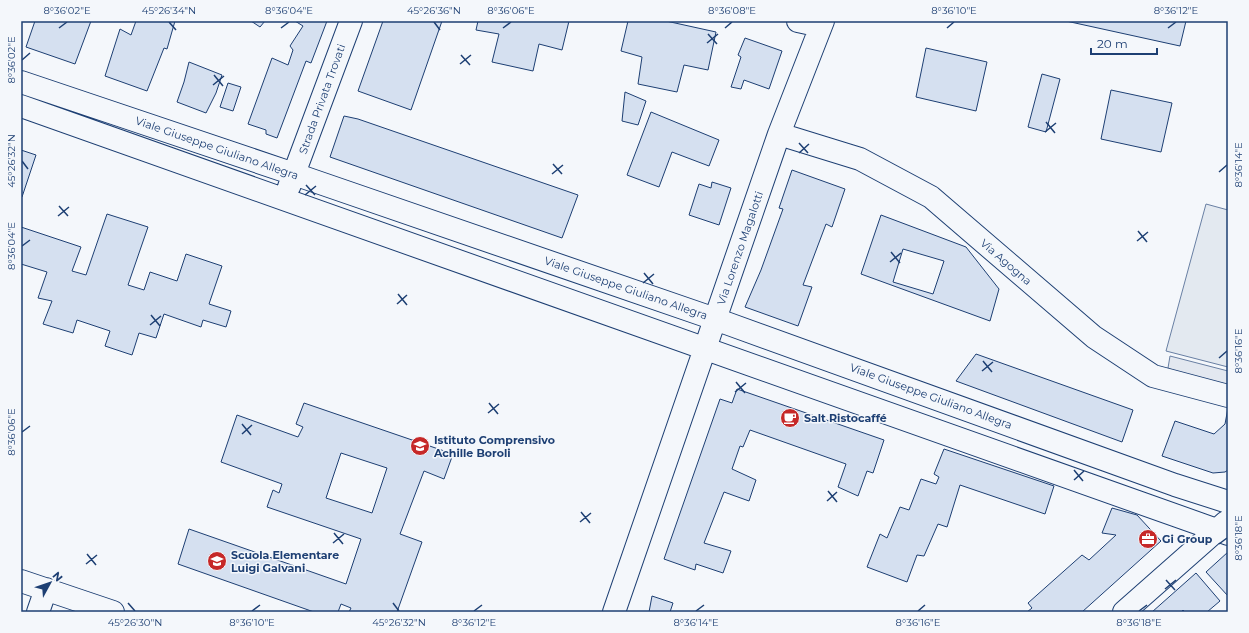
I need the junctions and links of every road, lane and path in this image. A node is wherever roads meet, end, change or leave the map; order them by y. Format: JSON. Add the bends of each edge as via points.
{"nodes":[{"id":1,"x":351,"y":21,"type":"edge"},
{"id":2,"x":798,"y":21,"type":"edge"},
{"id":3,"x":822,"y":23,"type":"edge"},
{"id":4,"x":21,"y":82,"type":"edge"},
{"id":5,"x":21,"y":106,"type":"edge"},
{"id":6,"x":779,"y":134,"type":"junction"},
{"id":7,"x":294,"y":174,"type":"junction"},
{"id":8,"x":285,"y":199,"type":"junction"},
{"id":9,"x":715,"y":319,"type":"junction"},
{"id":10,"x":705,"y":348,"type":"junction"},
{"id":11,"x":1228,"y":396,"type":"edge"},
{"id":12,"x":1228,"y":502,"type":"edge"},
{"id":13,"x":1224,"y":527,"type":"edge"},
{"id":14,"x":21,"y":581,"type":"edge"},
{"id":15,"x":46,"y":589,"type":"junction"},
{"id":16,"x":38,"y":612,"type":"edge"},
{"id":17,"x":113,"y":612,"type":"edge"},
{"id":18,"x":614,"y":612,"type":"edge"},
{"id":19,"x":1124,"y":612,"type":"edge"}],
"edges":[{"from":1,"to":7,"type":"street","name":"Strada Privata Trovati"},
{"from":2,"to":3,"type":"street"},
{"from":3,"to":6,"type":"street","name":"Via Lorenzo Magalotti"},
{"from":4,"to":7,"type":"street","name":"Viale Giuseppe Giuliano Allegra"},
{"from":5,"to":8,"type":"street"},
{"from":6,"to":9,"type":"street","name":"Via Lorenzo Magalotti"},
{"from":6,"to":11,"type":"street","name":"Via Agogna","via":[[860,159],[931,197],[1094,338],[1153,376]]},
{"from":7,"to":8,"type":"street","name":"Strada Privata Trovati"},
{"from":7,"to":9,"type":"street","name":"Viale Giuseppe Giuliano Allegra"},
{"from":8,"to":10,"type":"street"},
{"from":9,"to":10,"type":"street","name":"Via Lorenzo Magalotti"},
{"from":9,"to":12,"type":"street","name":"Viale Giuseppe Giuliano Allegra"},
{"from":10,"to":13,"type":"street"},
{"from":10,"to":18,"type":"street","name":"Via Lorenzo Magalotti"},
{"from":13,"to":19,"type":"street"},
{"from":14,"to":15,"type":"street"},
{"from":15,"to":16,"type":"street"},
{"from":15,"to":17,"type":"street"}]}
